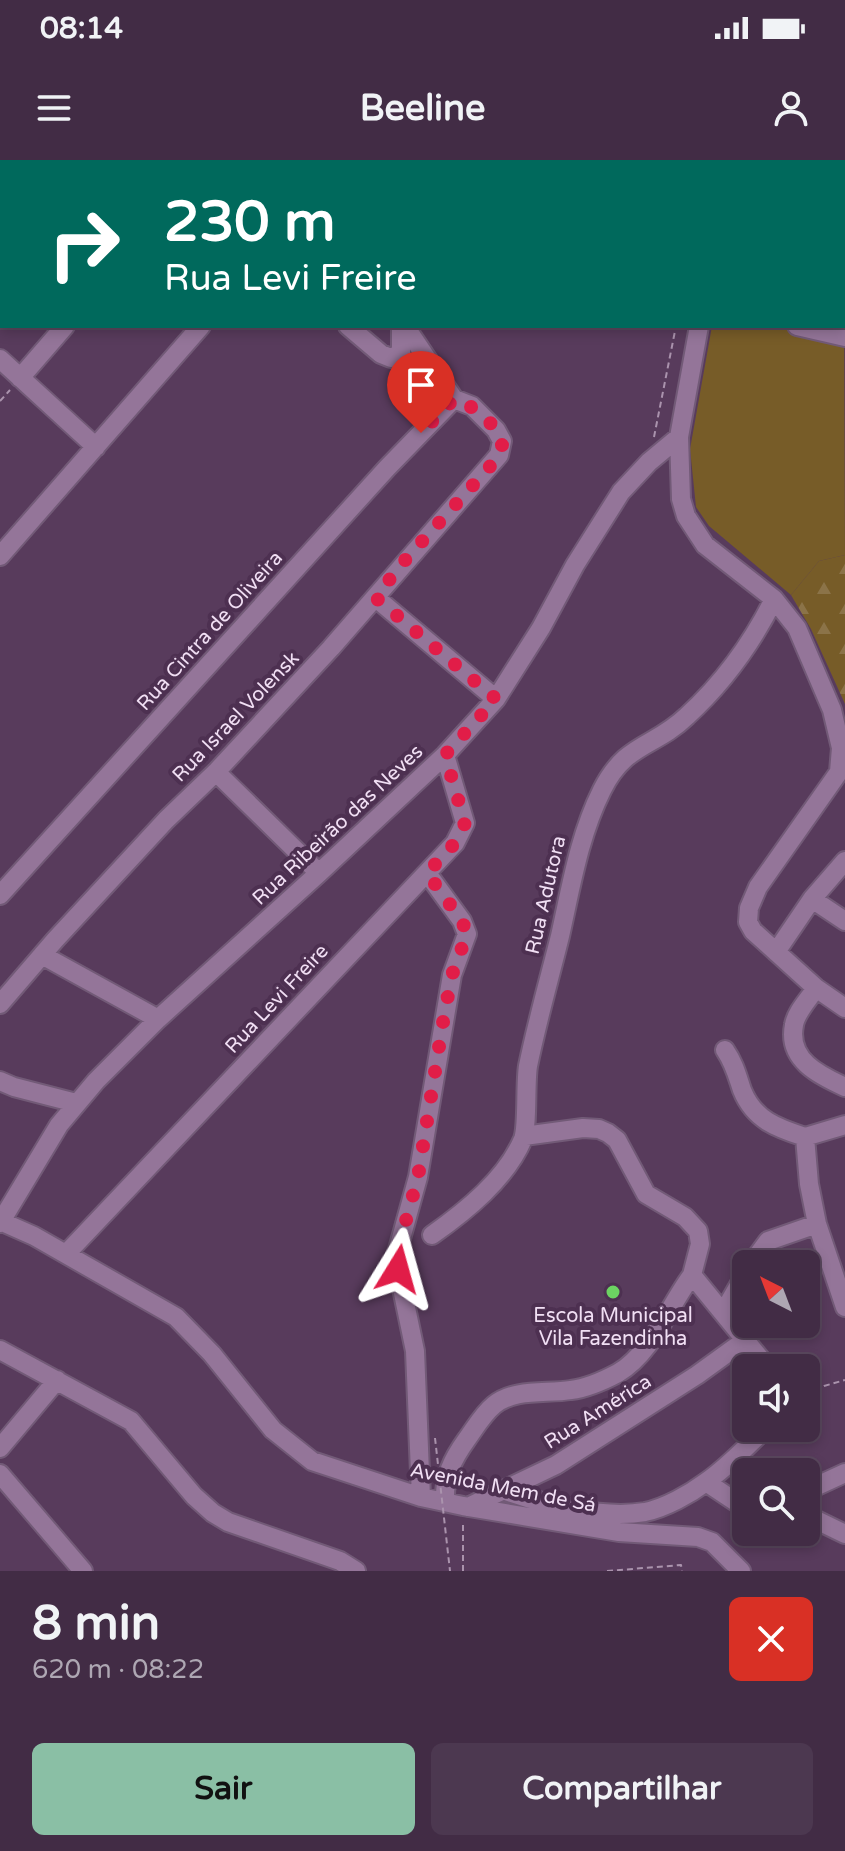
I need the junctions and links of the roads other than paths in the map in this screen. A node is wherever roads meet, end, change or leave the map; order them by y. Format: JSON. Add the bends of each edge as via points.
{"nodes":[{"id":1,"x":63,"y":328,"type":"edge"},
{"id":2,"x":199,"y":328,"type":"edge"},
{"id":3,"x":350,"y":328,"type":"edge"},
{"id":4,"x":403,"y":328,"type":"edge"},
{"id":5,"x":404,"y":328,"type":"edge"},
{"id":6,"x":699,"y":328,"type":"edge"},
{"id":7,"x":806,"y":328,"type":"edge"},
{"id":8,"x":845,"y":337,"type":"edge"},
{"id":9,"x":0,"y":359,"type":"edge"},
{"id":10,"x":20,"y":378,"type":"junction"},
{"id":11,"x":454,"y":399,"type":"junction"},
{"id":12,"x":679,"y":437,"type":"junction"},
{"id":13,"x":96,"y":447,"type":"junction"},
{"id":14,"x":0,"y":556,"type":"edge"},
{"id":15,"x":376,"y":598,"type":"junction"},
{"id":16,"x":774,"y":599,"type":"junction"},
{"id":17,"x":496,"y":699,"type":"junction"},
{"id":18,"x":445,"y":755,"type":"junction"},
{"id":19,"x":216,"y":772,"type":"junction"},
{"id":20,"x":845,"y":861,"type":"edge"},
{"id":21,"x":319,"y":873,"type":"junction"},
{"id":22,"x":427,"y":873,"type":"junction"},
{"id":23,"x":0,"y":895,"type":"edge"},
{"id":24,"x":812,"y":899,"type":"junction"},
{"id":25,"x":845,"y":921,"type":"edge"},
{"id":26,"x":776,"y":952,"type":"junction"},
{"id":27,"x":42,"y":955,"type":"junction"},
{"id":28,"x":816,"y":988,"type":"junction"},
{"id":29,"x":0,"y":1004,"type":"edge"},
{"id":30,"x":845,"y":1008,"type":"edge"},
{"id":31,"x":158,"y":1019,"type":"junction"},
{"id":32,"x":725,"y":1050,"type":"dead end"},
{"id":33,"x":0,"y":1081,"type":"edge"},
{"id":34,"x":845,"y":1087,"type":"edge"},
{"id":35,"x":76,"y":1103,"type":"junction"},
{"id":36,"x":845,"y":1125,"type":"edge"},
{"id":37,"x":524,"y":1136,"type":"junction"},
{"id":38,"x":805,"y":1137,"type":"junction"},
{"id":39,"x":0,"y":1221,"type":"edge"},
{"id":40,"x":817,"y":1224,"type":"junction"},
{"id":41,"x":432,"y":1235,"type":"dead end"},
{"id":42,"x":761,"y":1250,"type":"edge"},
{"id":43,"x":66,"y":1254,"type":"junction"},
{"id":44,"x":692,"y":1275,"type":"junction"},
{"id":45,"x":732,"y":1297,"type":"edge"},
{"id":46,"x":845,"y":1307,"type":"edge"},
{"id":47,"x":723,"y":1313,"type":"junction"},
{"id":48,"x":744,"y":1341,"type":"junction"},
{"id":49,"x":0,"y":1350,"type":"edge"},
{"id":50,"x":756,"y":1354,"type":"edge"},
{"id":51,"x":57,"y":1380,"type":"junction"},
{"id":52,"x":750,"y":1442,"type":"edge"},
{"id":53,"x":0,"y":1448,"type":"edge"},
{"id":54,"x":845,"y":1473,"type":"edge"},
{"id":55,"x":0,"y":1474,"type":"edge"},
{"id":56,"x":706,"y":1482,"type":"junction"},
{"id":57,"x":820,"y":1485,"type":"edge"},
{"id":58,"x":506,"y":1491,"type":"junction"},
{"id":59,"x":421,"y":1497,"type":"junction"},
{"id":60,"x":732,"y":1499,"type":"edge"},
{"id":61,"x":459,"y":1505,"type":"junction"},
{"id":62,"x":820,"y":1522,"type":"edge"},
{"id":63,"x":845,"y":1534,"type":"edge"},
{"id":64,"x":83,"y":1571,"type":"edge"},
{"id":65,"x":356,"y":1571,"type":"edge"},
{"id":66,"x":741,"y":1571,"type":"edge"}],
"edges":[{"from":1,"to":10,"type":"street"},
{"from":2,"to":13,"type":"street"},
{"from":3,"to":4,"type":"street","via":[[391,358],[401,353]]},
{"from":5,"to":11,"type":"street"},
{"from":6,"to":12,"type":"street"},
{"from":7,"to":8,"type":"street"},
{"from":9,"to":10,"type":"street"},
{"from":10,"to":13,"type":"street"},
{"from":11,"to":15,"type":"street","name":"Rua Israel Volensk","via":[[472,406],[496,430],[502,441],[499,455]]},
{"from":11,"to":23,"type":"street","name":"Rua Cintra de Oliveira"},
{"from":12,"to":16,"type":"street","via":[[681,499],[690,523],[705,545]]},
{"from":12,"to":17,"type":"street","name":"Rua Ribeirão das Neves","via":[[613,504]]},
{"from":13,"to":14,"type":"street"},
{"from":15,"to":17,"type":"street"},
{"from":15,"to":19,"type":"street","name":"Rua Israel Volensk"},
{"from":16,"to":26,"type":"street","via":[[797,628],[832,710],[841,748],[839,772],[758,887],[749,908],[753,931]]},
{"from":16,"to":37,"type":"street","name":"Rua Adutora","via":[[753,639],[688,716],[621,760],[602,789],[583,832],[544,995],[528,1070]]},
{"from":17,"to":18,"type":"street","name":"Rua Ribeirão das Neves"},
{"from":18,"to":21,"type":"street","name":"Rua Ribeirão das Neves"},
{"from":18,"to":22,"type":"street","name":"Rua Levi Freire","via":[[465,823],[455,843]]},
{"from":19,"to":21,"type":"street"},
{"from":19,"to":27,"type":"street","name":"Rua Israel Volensk"},
{"from":20,"to":24,"type":"street"},
{"from":21,"to":31,"type":"street","name":"Rua Ribeirão das Neves"},
{"from":22,"to":43,"type":"street","name":"Rua Levi Freire"},
{"from":22,"to":59,"type":"street","via":[[467,934],[452,975],[418,1177],[397,1253],[415,1351]]},
{"from":24,"to":25,"type":"street"},
{"from":24,"to":26,"type":"street"},
{"from":26,"to":28,"type":"street"},
{"from":27,"to":29,"type":"street","name":"Rua Israel Volensk"},
{"from":27,"to":31,"type":"street"},
{"from":28,"to":30,"type":"street"},
{"from":28,"to":34,"type":"street","via":[[793,1026],[795,1048],[805,1065]]},
{"from":31,"to":35,"type":"street","name":"Rua Ribeirão das Neves"},
{"from":32,"to":38,"type":"street","via":[[758,1115],[774,1127]]},
{"from":33,"to":35,"type":"street"},
{"from":35,"to":39,"type":"street","name":"Rua Ribeirão das Neves"},
{"from":36,"to":38,"type":"street"},
{"from":37,"to":41,"type":"street","via":[[479,1197]]},
{"from":37,"to":44,"type":"street","via":[[599,1129],[617,1140],[646,1194],[698,1231]]},
{"from":38,"to":40,"type":"street"},
{"from":39,"to":43,"type":"street","name":"Avenida Mem de Sá"},
{"from":40,"to":42,"type":"street","via":[[768,1241]]},
{"from":40,"to":46,"type":"street"},
{"from":43,"to":59,"type":"street","name":"Avenida Mem de Sá","via":[[176,1317],[273,1430],[312,1461]]},
{"from":44,"to":47,"type":"street"},
{"from":44,"to":61,"type":"street","via":[[638,1355],[620,1371],[596,1384],[529,1392],[496,1403],[444,1481]]},
{"from":45,"to":47,"type":"street"},
{"from":47,"to":48,"type":"street"},
{"from":48,"to":50,"type":"street"},
{"from":48,"to":58,"type":"street","name":"Rua América","via":[[556,1465]]},
{"from":49,"to":51,"type":"street"},
{"from":51,"to":53,"type":"street"},
{"from":51,"to":65,"type":"street","via":[[131,1421],[213,1513]]},
{"from":52,"to":56,"type":"street"},
{"from":54,"to":57,"type":"street"},
{"from":55,"to":64,"type":"street"},
{"from":56,"to":58,"type":"street","via":[[646,1512],[547,1506]]},
{"from":56,"to":60,"type":"street"},
{"from":58,"to":61,"type":"street","name":"Rua América"},
{"from":59,"to":61,"type":"street","name":"Avenida Mem de Sá"},
{"from":61,"to":66,"type":"street","name":"Avenida Mem de Sá","via":[[619,1532],[698,1537],[712,1542]]},
{"from":62,"to":63,"type":"street"}]}
